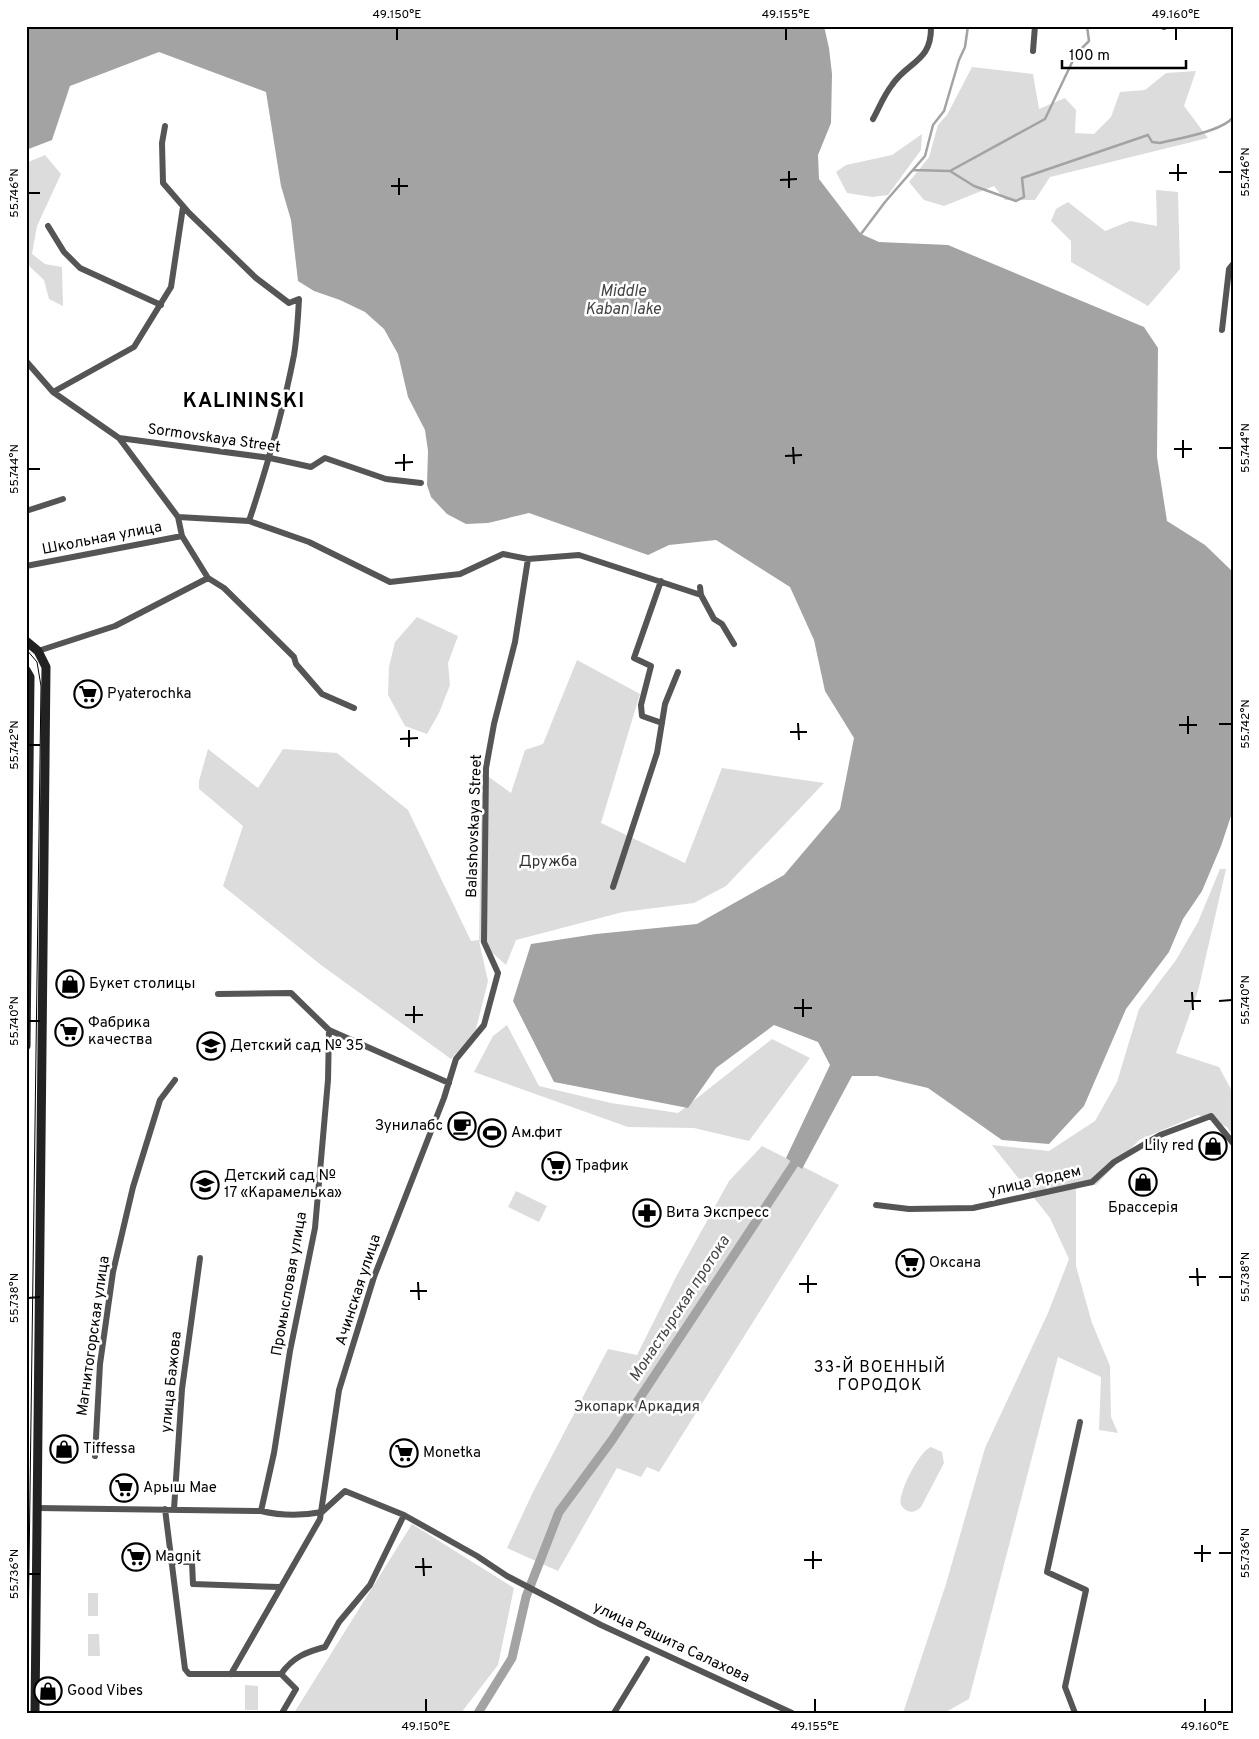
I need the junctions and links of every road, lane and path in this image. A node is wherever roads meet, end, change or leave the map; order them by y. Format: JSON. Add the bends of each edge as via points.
{"nodes":[{"id":1,"x":930,"y":26,"type":"edge"},
{"id":2,"x":1036,"y":26,"type":"edge"},
{"id":3,"x":1033,"y":51,"type":"dead end"},
{"id":4,"x":873,"y":119,"type":"dead end"},
{"id":5,"x":165,"y":126,"type":"dead end"},
{"id":6,"x":183,"y":207,"type":"junction"},
{"id":7,"x":48,"y":226,"type":"dead end"},
{"id":8,"x":1233,"y":264,"type":"edge"},
{"id":9,"x":161,"y":305,"type":"junction"},
{"id":10,"x":1222,"y":330,"type":"dead end"},
{"id":11,"x":26,"y":361,"type":"edge"},
{"id":12,"x":53,"y":392,"type":"junction"},
{"id":13,"x":119,"y":438,"type":"junction"},
{"id":14,"x":270,"y":458,"type":"junction"},
{"id":15,"x":420,"y":483,"type":"dead end"},
{"id":16,"x":63,"y":499,"type":"dead end"},
{"id":17,"x":26,"y":511,"type":"edge"},
{"id":18,"x":178,"y":517,"type":"junction"},
{"id":19,"x":249,"y":521,"type":"junction"},
{"id":20,"x":182,"y":536,"type":"junction"},
{"id":21,"x":528,"y":559,"type":"junction"},
{"id":22,"x":26,"y":566,"type":"edge"},
{"id":23,"x":208,"y":578,"type":"junction"},
{"id":24,"x":661,"y":581,"type":"junction"},
{"id":25,"x":700,"y":586,"type":"dead end"},
{"id":26,"x":701,"y":595,"type":"junction"},
{"id":27,"x":26,"y":641,"type":"edge"},
{"id":28,"x":734,"y":644,"type":"dead end"},
{"id":29,"x":38,"y":651,"type":"junction"},
{"id":30,"x":26,"y":670,"type":"edge"},
{"id":31,"x":678,"y":672,"type":"dead end"},
{"id":32,"x":354,"y":708,"type":"dead end"},
{"id":33,"x":662,"y":723,"type":"junction"},
{"id":34,"x":613,"y":887,"type":"dead end"},
{"id":35,"x":218,"y":994,"type":"dead end"},
{"id":36,"x":329,"y":1030,"type":"junction"},
{"id":37,"x":26,"y":1046,"type":"edge"},
{"id":38,"x":175,"y":1080,"type":"dead end"},
{"id":39,"x":449,"y":1083,"type":"junction"},
{"id":40,"x":1233,"y":1143,"type":"edge"},
{"id":41,"x":876,"y":1205,"type":"dead end"},
{"id":42,"x":200,"y":1258,"type":"dead end"},
{"id":43,"x":1080,"y":1422,"type":"dead end"},
{"id":44,"x":95,"y":1456,"type":"dead end"},
{"id":45,"x":37,"y":1508,"type":"junction"},
{"id":46,"x":165,"y":1509,"type":"junction"},
{"id":47,"x":174,"y":1509,"type":"junction"},
{"id":48,"x":261,"y":1512,"type":"junction"},
{"id":49,"x":322,"y":1512,"type":"junction"},
{"id":50,"x":404,"y":1515,"type":"junction"},
{"id":51,"x":172,"y":1562,"type":"junction"},
{"id":52,"x":279,"y":1586,"type":"junction"},
{"id":53,"x":647,"y":1659,"type":"dead end"},
{"id":54,"x":231,"y":1674,"type":"junction"},
{"id":55,"x":281,"y":1674,"type":"junction"},
{"id":56,"x":35,"y":1713,"type":"edge"},
{"id":57,"x":282,"y":1713,"type":"edge"},
{"id":58,"x":614,"y":1713,"type":"edge"},
{"id":59,"x":792,"y":1713,"type":"edge"},
{"id":60,"x":1075,"y":1713,"type":"edge"}],
"edges":[{"from":1,"to":4,"type":"street","via":[[931,41],[924,54],[892,84]]},
{"from":2,"to":3,"type":"street"},
{"from":5,"to":6,"type":"street","via":[[163,183]]},
{"from":6,"to":9,"type":"street","via":[[171,288]]},
{"from":6,"to":14,"type":"street","via":[[256,278],[289,303],[299,298],[294,354]]},
{"from":7,"to":9,"type":"street","via":[[64,252],[80,268]]},
{"from":8,"to":10,"type":"street","via":[[1229,269]]},
{"from":9,"to":12,"type":"street","via":[[134,347]]},
{"from":11,"to":12,"type":"street","name":"Sormovskaya Street"},
{"from":12,"to":13,"type":"street","name":"Sormovskaya Street"},
{"from":13,"to":14,"type":"street","name":"Sormovskaya Street"},
{"from":13,"to":18,"type":"street"},
{"from":14,"to":15,"type":"street","name":"Sormovskaya Street","via":[[311,467],[325,458],[386,479]]},
{"from":14,"to":19,"type":"street"},
{"from":16,"to":17,"type":"street"},
{"from":18,"to":19,"type":"street","name":"Школьная улица"},
{"from":18,"to":20,"type":"street"},
{"from":19,"to":21,"type":"street","name":"Школьная улица","via":[[309,542],[390,582],[460,574],[503,554]]},
{"from":20,"to":22,"type":"street","name":"Школьная улица"},
{"from":20,"to":23,"type":"street"},
{"from":21,"to":24,"type":"street","name":"Школьная улица","via":[[579,554]]},
{"from":21,"to":39,"type":"street","name":"Balashovskaya Street","via":[[515,642],[486,768],[484,942],[498,973],[484,1026],[456,1059]]},
{"from":23,"to":29,"type":"street","via":[[115,626]]},
{"from":23,"to":32,"type":"street","via":[[224,588],[294,657],[296,664],[322,694]]},
{"from":24,"to":26,"type":"street","name":"Школьная улица"},
{"from":24,"to":33,"type":"street","via":[[634,658],[651,666],[641,705],[642,716]]},
{"from":25,"to":26,"type":"street"},
{"from":26,"to":28,"type":"street","via":[[714,619],[722,624]]},
{"from":27,"to":29,"type":"main road"},
{"from":29,"to":45,"type":"main road","via":[[46,667]]},
{"from":30,"to":37,"type":"main road","via":[[30,678]]},
{"from":31,"to":33,"type":"street","via":[[665,704]]},
{"from":33,"to":34,"type":"street","via":[[657,753]]},
{"from":35,"to":36,"type":"street","via":[[291,993]]},
{"from":36,"to":39,"type":"street"},
{"from":36,"to":48,"type":"street","name":"Промысловая улица","via":[[328,1080],[314,1228]]},
{"from":38,"to":44,"type":"street","name":"Магнитогорская улица","via":[[160,1100],[133,1187],[113,1272],[100,1364]]},
{"from":39,"to":49,"type":"street","name":"Ачинская улица","via":[[374,1277],[341,1385]]},
{"from":40,"to":41,"type":"street","name":"улица Ярдем","via":[[1211,1116],[1160,1136],[1114,1162],[1092,1182],[973,1208],[909,1209]]},
{"from":42,"to":47,"type":"street","name":"улица Бажова","via":[[182,1389]]},
{"from":43,"to":60,"type":"street","via":[[1047,1572],[1086,1590],[1065,1687]]},
{"from":45,"to":46,"type":"street"},
{"from":45,"to":56,"type":"main road"},
{"from":46,"to":47,"type":"street"},
{"from":46,"to":51,"type":"street"},
{"from":47,"to":48,"type":"street"},
{"from":48,"to":49,"type":"street","via":[[287,1515]]},
{"from":49,"to":50,"type":"street","via":[[345,1491]]},
{"from":49,"to":52,"type":"street"},
{"from":50,"to":55,"type":"street","via":[[370,1585],[339,1622],[325,1647],[301,1654]]},
{"from":50,"to":59,"type":"street","name":"улица Рашита Салахова","via":[[601,1625]]},
{"from":51,"to":52,"type":"street","via":[[192,1562],[193,1584]]},
{"from":51,"to":54,"type":"street","via":[[186,1669],[189,1674]]},
{"from":52,"to":54,"type":"street"},
{"from":53,"to":58,"type":"street"},
{"from":54,"to":55,"type":"street"},
{"from":55,"to":57,"type":"street","via":[[296,1689]]}]}
